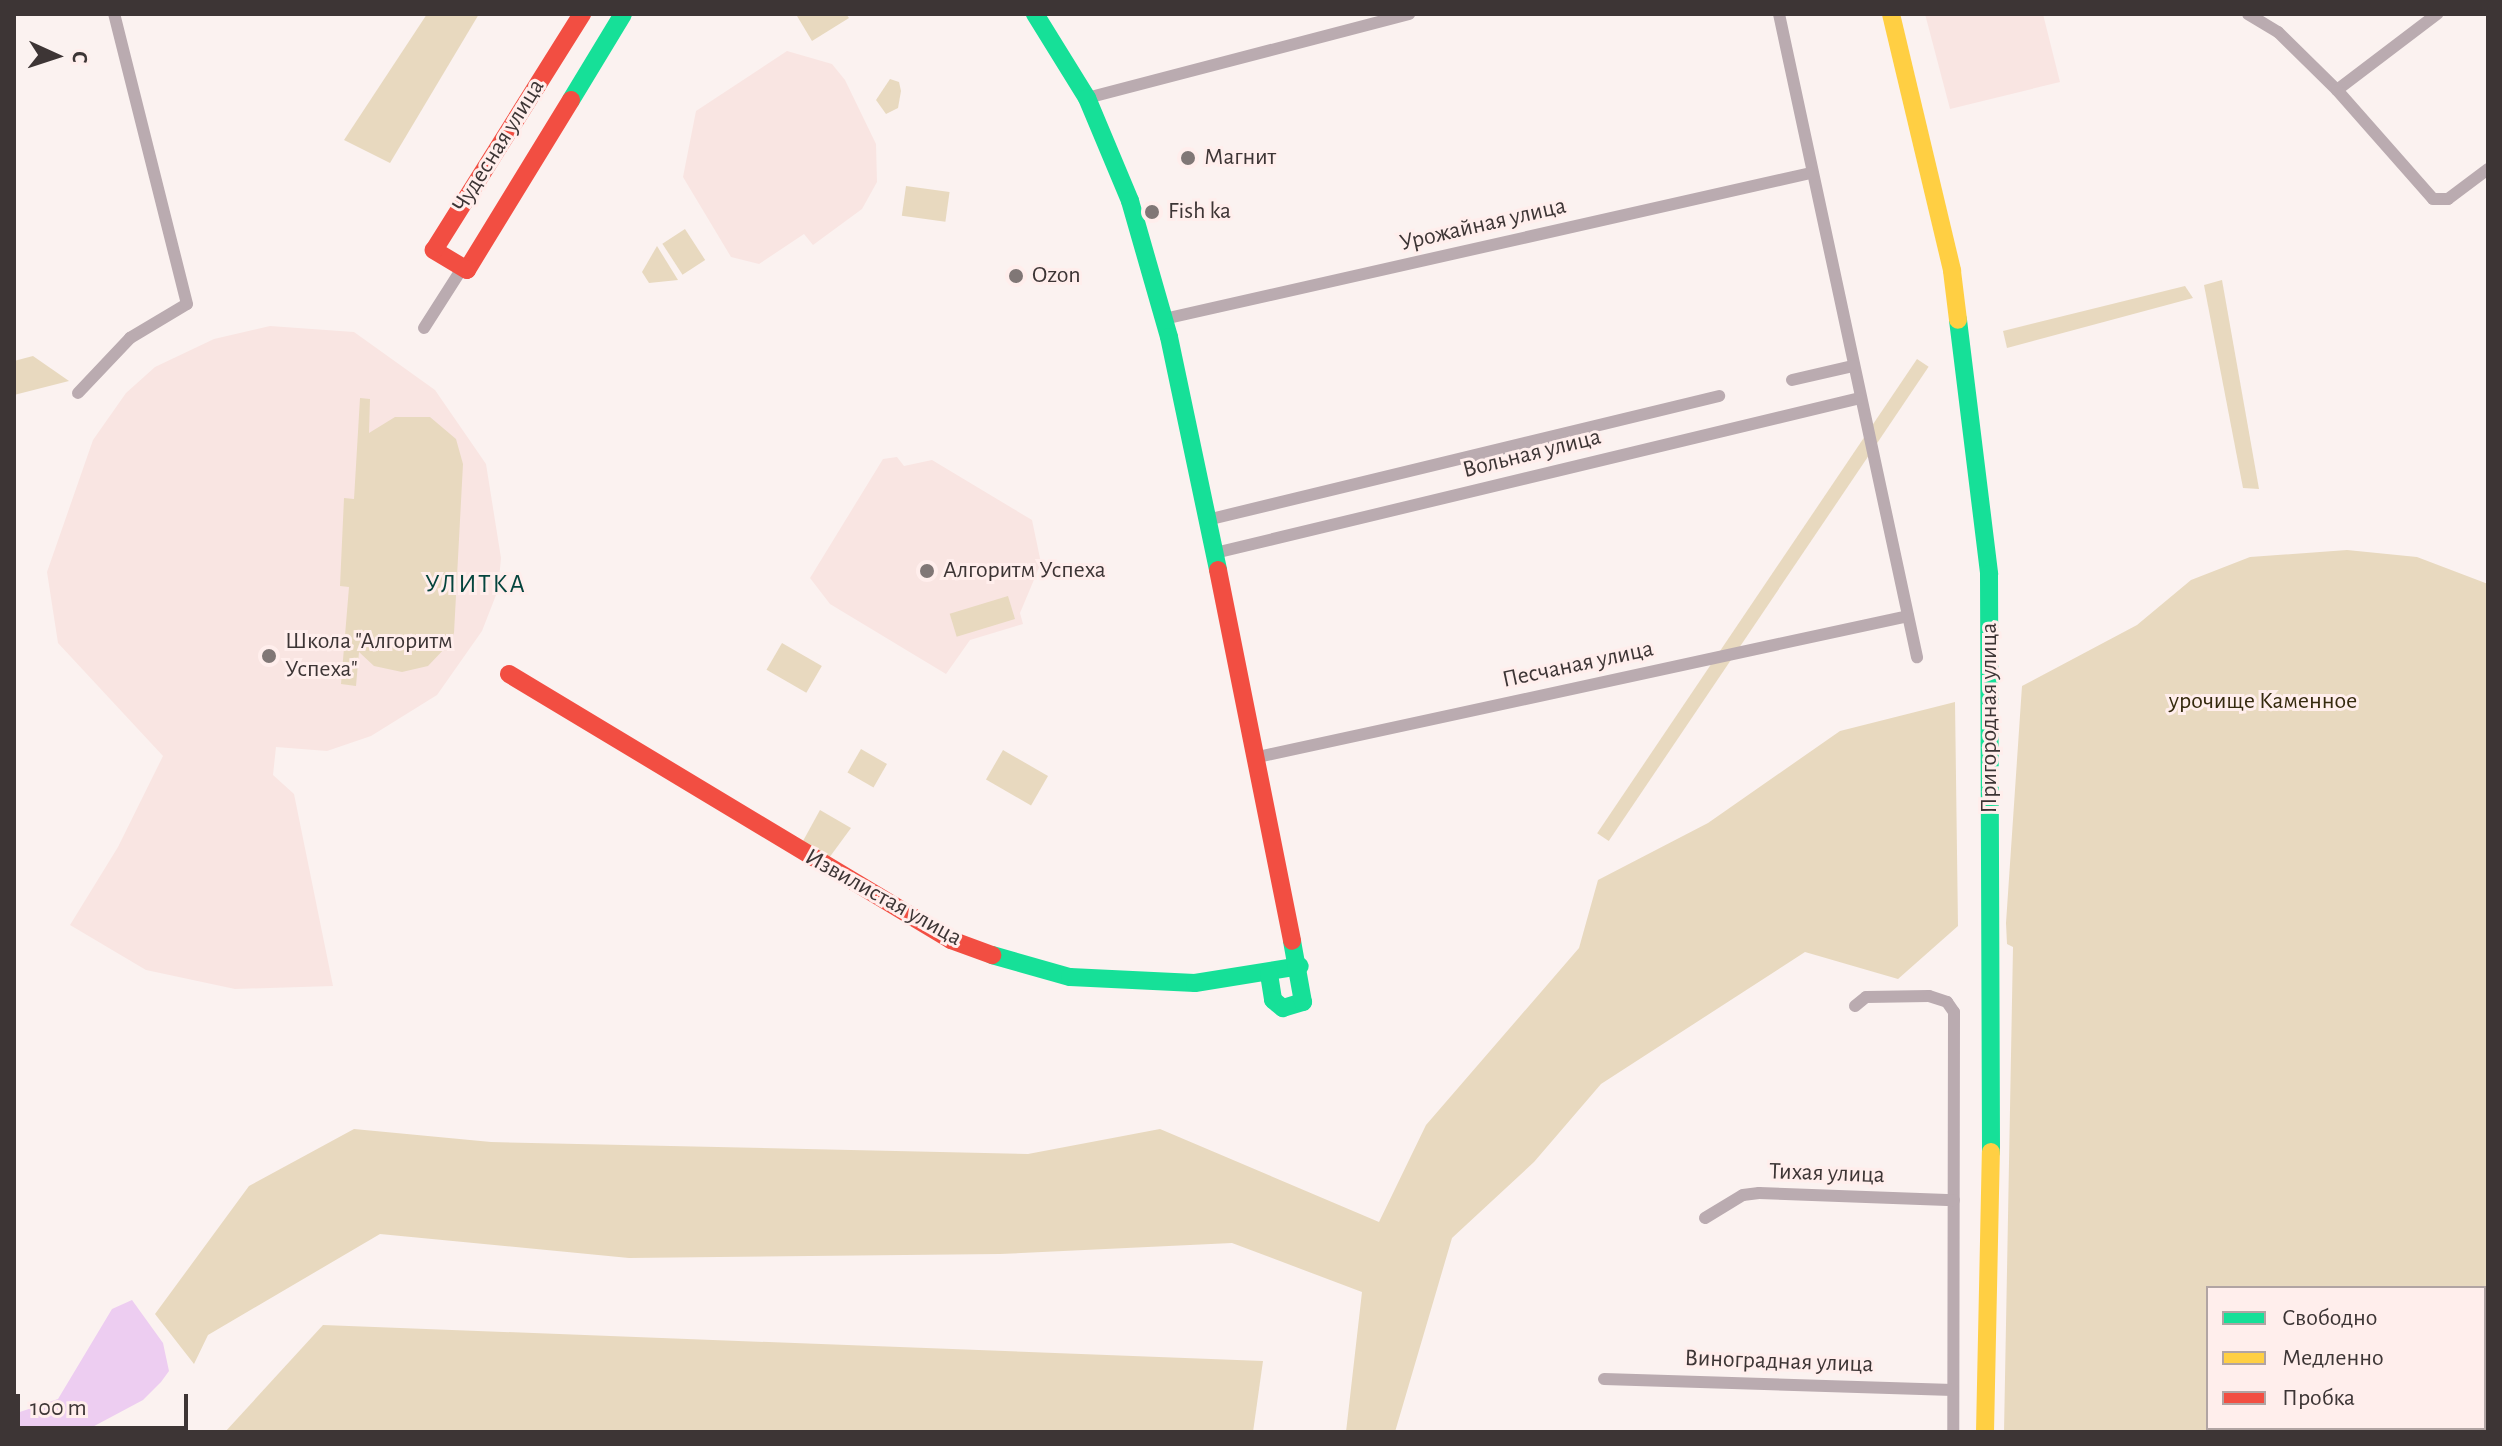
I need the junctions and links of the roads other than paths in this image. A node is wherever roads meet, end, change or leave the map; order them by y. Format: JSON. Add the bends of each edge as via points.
{"nodes":[{"id":1,"x":114,"y":14,"type":"edge"},
{"id":2,"x":582,"y":14,"type":"edge"},
{"id":3,"x":623,"y":14,"type":"edge"},
{"id":4,"x":1035,"y":14,"type":"edge"},
{"id":5,"x":1409,"y":14,"type":"edge"},
{"id":6,"x":1779,"y":14,"type":"edge"},
{"id":7,"x":1891,"y":14,"type":"edge"},
{"id":8,"x":2248,"y":14,"type":"edge"},
{"id":9,"x":2437,"y":14,"type":"edge"},
{"id":10,"x":2337,"y":90,"type":"junction"},
{"id":11,"x":1087,"y":98,"type":"junction"},
{"id":12,"x":2488,"y":169,"type":"edge"},
{"id":13,"x":1811,"y":173,"type":"junction"},
{"id":14,"x":463,"y":267,"type":"junction"},
{"id":15,"x":1164,"y":319,"type":"junction"},
{"id":16,"x":424,"y":328,"type":"dead end"},
{"id":17,"x":1853,"y":366,"type":"junction"},
{"id":18,"x":1792,"y":380,"type":"dead end"},
{"id":19,"x":78,"y":393,"type":"dead end"},
{"id":20,"x":1719,"y":396,"type":"dead end"},
{"id":21,"x":1860,"y":398,"type":"junction"},
{"id":22,"x":1207,"y":520,"type":"junction"},
{"id":23,"x":1215,"y":553,"type":"junction"},
{"id":24,"x":1908,"y":616,"type":"junction"},
{"id":25,"x":1917,"y":657,"type":"dead end"},
{"id":26,"x":509,"y":674,"type":"dead end"},
{"id":27,"x":1258,"y":757,"type":"junction"},
{"id":28,"x":1300,"y":966,"type":"junction"},
{"id":29,"x":1269,"y":974,"type":"junction"},
{"id":30,"x":1855,"y":1006,"type":"dead end"},
{"id":31,"x":1954,"y":1200,"type":"junction"},
{"id":32,"x":1705,"y":1218,"type":"dead end"},
{"id":33,"x":1604,"y":1379,"type":"dead end"},
{"id":34,"x":1953,"y":1390,"type":"junction"},
{"id":35,"x":1953,"y":1432,"type":"edge"},
{"id":36,"x":1985,"y":1432,"type":"edge"}],
"edges":[{"from":1,"to":19,"type":"street","via":[[187,304],[130,338]]},
{"from":2,"to":14,"type":"street","name":"Чудесная улица","via":[[434,250]]},
{"from":3,"to":14,"type":"street","name":"Чудесная улица","via":[[482,248],[467,270]]},
{"from":4,"to":11,"type":"street"},
{"from":5,"to":11,"type":"street"},
{"from":6,"to":13,"type":"street"},
{"from":7,"to":36,"type":"street","name":"Пригородная улица","via":[[1952,271],[1989,574],[1992,983]]},
{"from":8,"to":10,"type":"street","via":[[2278,32]]},
{"from":9,"to":10,"type":"street"},
{"from":10,"to":12,"type":"street","via":[[2433,199],[2448,199]]},
{"from":11,"to":15,"type":"street","via":[[1130,201]]},
{"from":13,"to":15,"type":"street","name":"Урожайная улица"},
{"from":13,"to":17,"type":"street"},
{"from":14,"to":16,"type":"street","name":"Чудесная улица"},
{"from":15,"to":22,"type":"street"},
{"from":17,"to":18,"type":"street"},
{"from":17,"to":21,"type":"street"},
{"from":20,"to":22,"type":"street","name":"Вольная улица"},
{"from":21,"to":23,"type":"street","name":"Вольная улица"},
{"from":21,"to":24,"type":"street"},
{"from":22,"to":23,"type":"street"},
{"from":23,"to":27,"type":"street"},
{"from":24,"to":25,"type":"street"},
{"from":24,"to":27,"type":"street","name":"Песчаная улица"},
{"from":26,"to":29,"type":"street","name":"Извилистая улица","via":[[951,940],[1021,966],[1070,977],[1195,983]]},
{"from":27,"to":28,"type":"street"},
{"from":28,"to":29,"type":"street","name":"Извилистая улица"},
{"from":28,"to":29,"type":"street","via":[[1303,1002],[1294,1008],[1273,1000]]},
{"from":30,"to":31,"type":"street","via":[[1866,997],[1929,996],[1947,1002],[1955,1029]]},
{"from":31,"to":32,"type":"street","name":"Тихая улица","via":[[1759,1193],[1743,1195]]},
{"from":31,"to":34,"type":"street"},
{"from":33,"to":34,"type":"street","name":"Виноградная улица"},
{"from":34,"to":35,"type":"street"}]}
